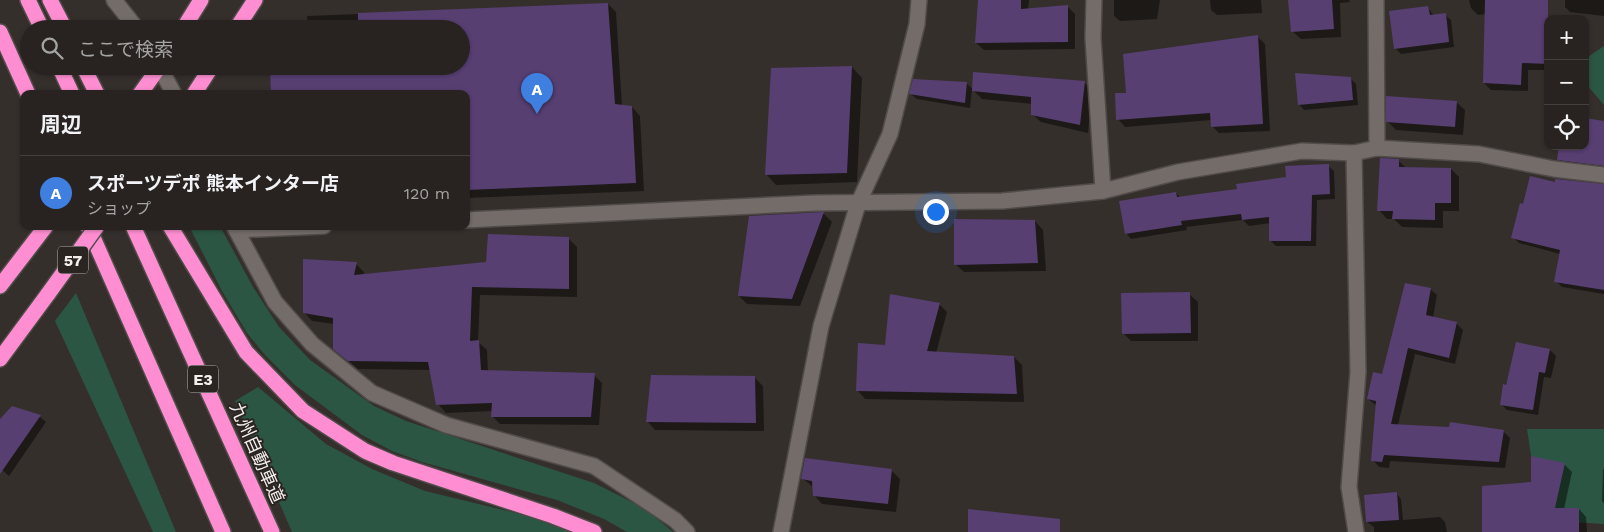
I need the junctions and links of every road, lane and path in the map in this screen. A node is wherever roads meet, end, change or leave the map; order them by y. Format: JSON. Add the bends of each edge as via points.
{"nodes":[{"id":1,"x":28,"y":0,"type":"edge"},
{"id":2,"x":50,"y":0,"type":"edge"},
{"id":3,"x":114,"y":0,"type":"edge"},
{"id":4,"x":201,"y":0,"type":"edge"},
{"id":5,"x":255,"y":0,"type":"edge"},
{"id":6,"x":919,"y":0,"type":"edge"},
{"id":7,"x":1094,"y":0,"type":"edge"},
{"id":8,"x":1376,"y":0,"type":"edge"},
{"id":9,"x":38,"y":20,"type":"edge"},
{"id":10,"x":60,"y":20,"type":"edge"},
{"id":11,"x":130,"y":20,"type":"edge"},
{"id":12,"x":189,"y":20,"type":"edge"},
{"id":13,"x":242,"y":20,"type":"edge"},
{"id":14,"x":0,"y":32,"type":"edge"},
{"id":15,"x":63,"y":75,"type":"edge"},
{"id":16,"x":88,"y":75,"type":"edge"},
{"id":17,"x":153,"y":75,"type":"edge"},
{"id":18,"x":164,"y":75,"type":"edge"},
{"id":19,"x":206,"y":75,"type":"edge"},
{"id":20,"x":26,"y":90,"type":"edge"},
{"id":21,"x":70,"y":90,"type":"edge"},
{"id":22,"x":95,"y":90,"type":"edge"},
{"id":23,"x":143,"y":90,"type":"edge"},
{"id":24,"x":172,"y":90,"type":"edge"},
{"id":25,"x":197,"y":90,"type":"edge"},
{"id":26,"x":1377,"y":148,"type":"junction"},
{"id":27,"x":1354,"y":153,"type":"junction"},
{"id":28,"x":1604,"y":175,"type":"edge"},
{"id":29,"x":1103,"y":191,"type":"junction"},
{"id":30,"x":858,"y":204,"type":"junction"},
{"id":31,"x":470,"y":220,"type":"edge"},
{"id":32,"x":43,"y":230,"type":"edge"},
{"id":33,"x":90,"y":230,"type":"edge"},
{"id":34,"x":94,"y":230,"type":"edge"},
{"id":35,"x":135,"y":230,"type":"edge"},
{"id":36,"x":172,"y":230,"type":"edge"},
{"id":37,"x":236,"y":230,"type":"edge"},
{"id":38,"x":0,"y":286,"type":"edge"},
{"id":39,"x":0,"y":359,"type":"edge"},
{"id":40,"x":208,"y":497,"type":"junction"},
{"id":41,"x":217,"y":532,"type":"edge"},
{"id":42,"x":223,"y":532,"type":"edge"},
{"id":43,"x":272,"y":532,"type":"edge"},
{"id":44,"x":594,"y":532,"type":"edge"},
{"id":45,"x":687,"y":532,"type":"edge"},
{"id":46,"x":781,"y":532,"type":"edge"},
{"id":47,"x":1356,"y":532,"type":"edge"}],
"edges":[{"from":1,"to":9,"type":"highway"},
{"from":2,"to":10,"type":"highway"},
{"from":3,"to":11,"type":"street"},
{"from":4,"to":12,"type":"highway"},
{"from":5,"to":13,"type":"highway"},
{"from":6,"to":30,"type":"street","via":[[917,24],[890,134]]},
{"from":7,"to":29,"type":"street","via":[[1093,38]]},
{"from":8,"to":26,"type":"street"},
{"from":14,"to":20,"type":"highway"},
{"from":15,"to":21,"type":"highway"},
{"from":16,"to":22,"type":"highway"},
{"from":17,"to":23,"type":"highway"},
{"from":18,"to":24,"type":"street"},
{"from":19,"to":25,"type":"highway"},
{"from":26,"to":27,"type":"street"},
{"from":26,"to":28,"type":"street","via":[[1479,154]]},
{"from":27,"to":29,"type":"street","via":[[1302,151],[1178,172]]},
{"from":27,"to":47,"type":"street","via":[[1358,372],[1349,487]]},
{"from":29,"to":30,"type":"street","via":[[1002,201]]},
{"from":30,"to":31,"type":"street"},
{"from":30,"to":46,"type":"street","via":[[821,326]]},
{"from":32,"to":38,"type":"highway","number":"57"},
{"from":33,"to":40,"type":"highway","number":"E3"},
{"from":34,"to":39,"type":"highway","number":"57","bridge":true},
{"from":35,"to":43,"type":"highway","name":"九州自動車道","number":"E3"},
{"from":36,"to":44,"type":"highway","via":[[246,352],[302,411],[365,451],[393,463]]},
{"from":37,"to":45,"type":"street","via":[[275,302],[312,344],[372,393],[446,425],[594,466],[675,520]]},
{"from":40,"to":41,"type":"highway"},
{"from":40,"to":42,"type":"highway","number":"E3"}]}
